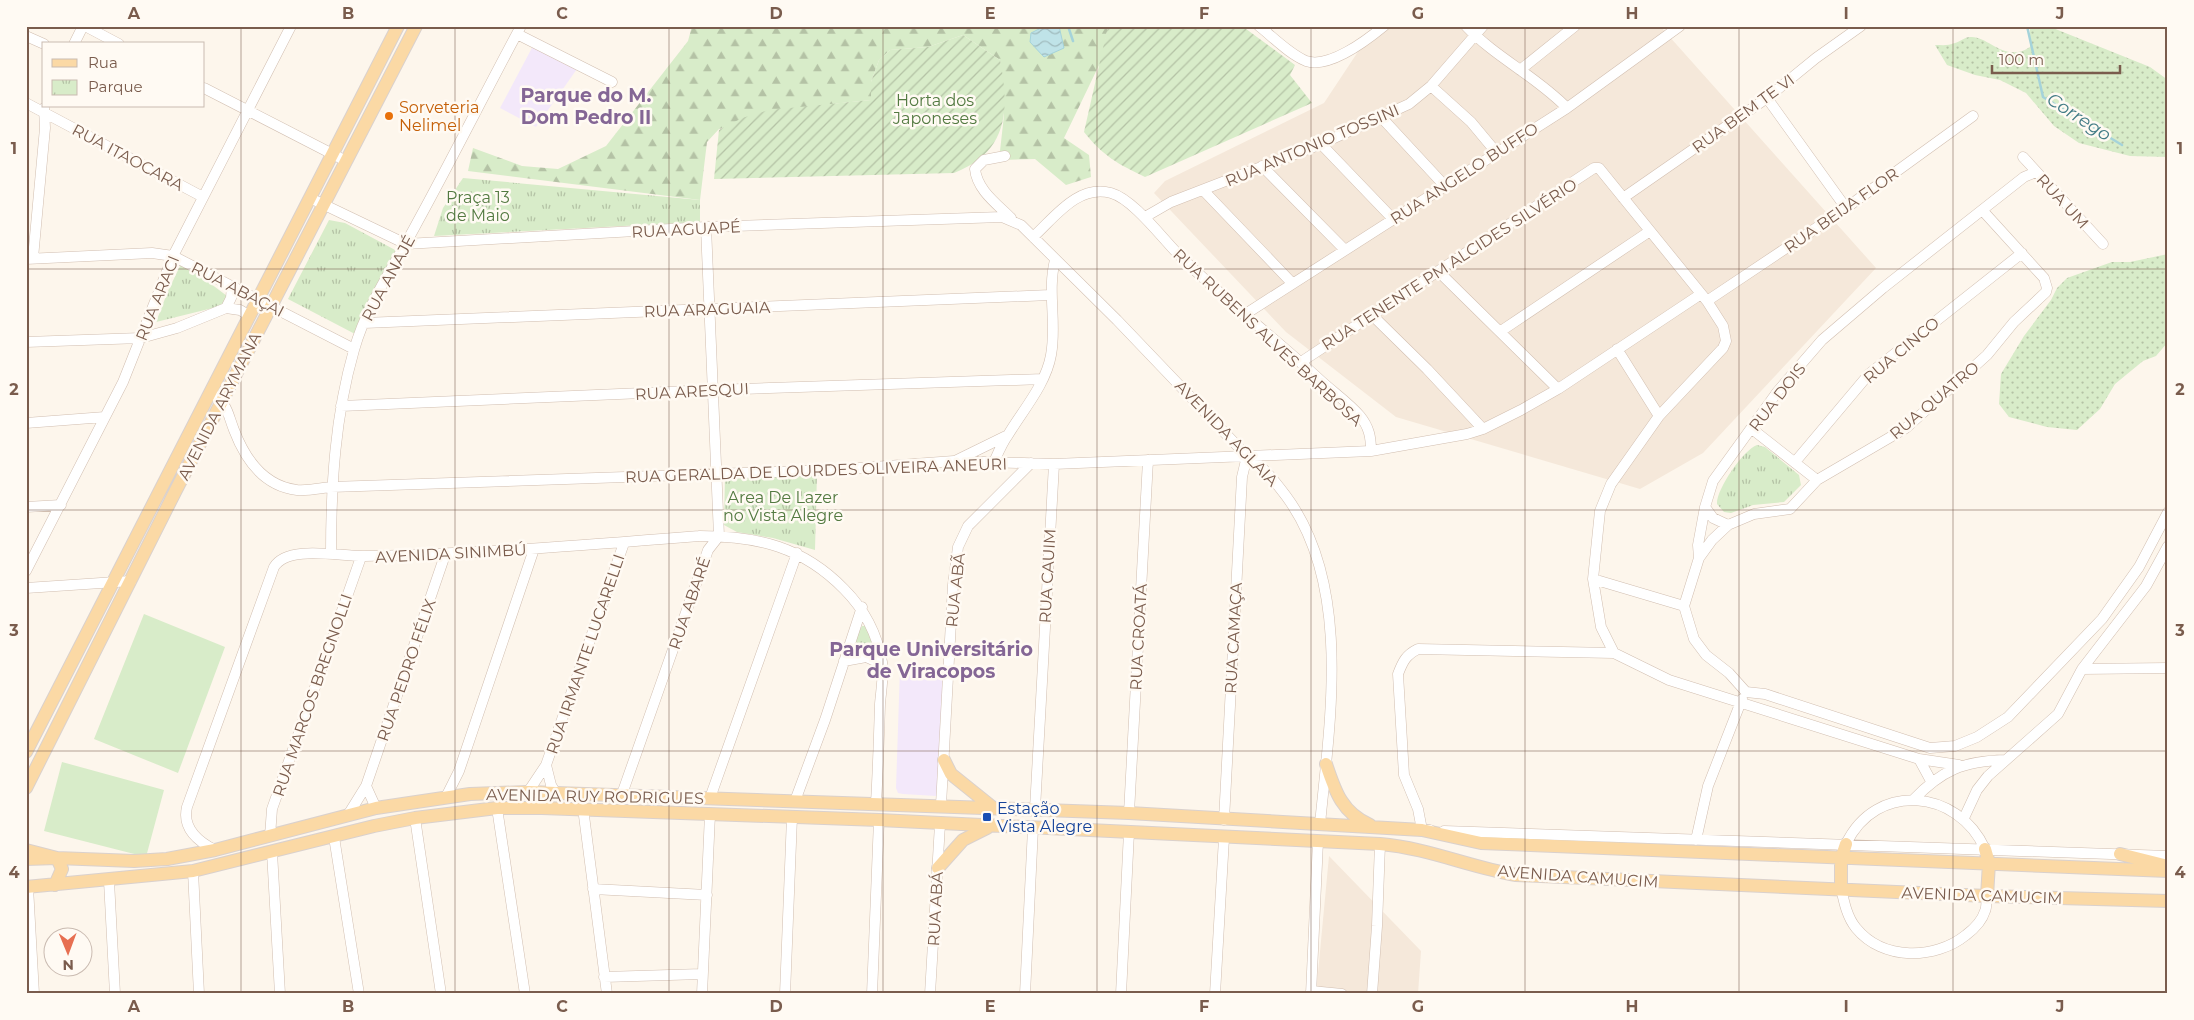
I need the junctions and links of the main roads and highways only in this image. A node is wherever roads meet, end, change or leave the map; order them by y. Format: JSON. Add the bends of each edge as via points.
{"nodes":[{"id":1,"x":398,"y":26,"type":"edge"},
{"id":2,"x":416,"y":26,"type":"edge"},
{"id":3,"x":26,"y":752,"type":"edge"},
{"id":4,"x":944,"y":760,"type":"road end"},
{"id":5,"x":1326,"y":764,"type":"road end"},
{"id":6,"x":26,"y":788,"type":"edge"},
{"id":7,"x":580,"y":792,"type":"junction"},
{"id":8,"x":876,"y":803,"type":"junction"},
{"id":9,"x":941,"y":805,"type":"junction"},
{"id":10,"x":992,"y":807,"type":"junction"},
{"id":11,"x":583,"y":808,"type":"junction"},
{"id":12,"x":1129,"y":813,"type":"junction"},
{"id":13,"x":879,"y":820,"type":"junction"},
{"id":14,"x":940,"y":824,"type":"junction"},
{"id":15,"x":1320,"y":824,"type":"junction"},
{"id":16,"x":991,"y":826,"type":"junction"},
{"id":17,"x":1384,"y":828,"type":"junction"},
{"id":18,"x":1129,"y":832,"type":"junction"},
{"id":19,"x":270,"y":836,"type":"junction"},
{"id":20,"x":1318,"y":840,"type":"junction"},
{"id":21,"x":1846,"y":844,"type":"road end"},
{"id":22,"x":1986,"y":849,"type":"road end"},
{"id":23,"x":26,"y":850,"type":"edge"},
{"id":24,"x":272,"y":852,"type":"junction"},
{"id":25,"x":2120,"y":854,"type":"road end"},
{"id":26,"x":57,"y":858,"type":"junction"},
{"id":27,"x":26,"y":859,"type":"edge"},
{"id":28,"x":1841,"y":859,"type":"junction"},
{"id":29,"x":1989,"y":863,"type":"junction"},
{"id":30,"x":2168,"y":866,"type":"edge"},
{"id":31,"x":938,"y":868,"type":"road end"},
{"id":32,"x":2168,"y":871,"type":"edge"},
{"id":33,"x":55,"y":885,"type":"junction"},
{"id":34,"x":27,"y":887,"type":"edge"},
{"id":35,"x":1841,"y":888,"type":"junction"},
{"id":36,"x":1986,"y":896,"type":"junction"},
{"id":37,"x":2168,"y":901,"type":"edge"}],
"edges":[{"from":1,"to":3,"type":"main road","name":"AVENIDA ARYMANA"},
{"from":2,"to":6,"type":"main road","name":"AVENIDA ARYMANA"},
{"from":4,"to":10,"type":"main road","via":[[957,780]]},
{"from":5,"to":17,"type":"main road","via":[[1335,792],[1344,806],[1356,818]]},
{"from":7,"to":8,"type":"main road","name":"AVENIDA RUY RODRIGUES"},
{"from":7,"to":11,"type":"main road"},
{"from":7,"to":19,"type":"main road","name":"AVENIDA RUY RODRIGUES","via":[[446,797],[376,808]]},
{"from":8,"to":9,"type":"main road","name":"AVENIDA RUY RODRIGUES"},
{"from":8,"to":13,"type":"main road"},
{"from":9,"to":10,"type":"main road","name":"AVENIDA RUY RODRIGUES"},
{"from":9,"to":14,"type":"main road"},
{"from":10,"to":12,"type":"main road","name":"AVENIDA CAMUCIM"},
{"from":11,"to":13,"type":"main road","name":"AVENIDA RUY RODRIGUES"},
{"from":11,"to":24,"type":"main road","name":"AVENIDA RUY RODRIGUES","via":[[497,808],[415,818]]},
{"from":12,"to":15,"type":"main road","name":"AVENIDA CAMUCIM"},
{"from":12,"to":18,"type":"main road"},
{"from":13,"to":14,"type":"main road","name":"AVENIDA RUY RODRIGUES"},
{"from":14,"to":16,"type":"main road","name":"AVENIDA RUY RODRIGUES"},
{"from":15,"to":17,"type":"main road","name":"AVENIDA CAMUCIM"},
{"from":15,"to":20,"type":"main road"},
{"from":16,"to":18,"type":"main road","name":"AVENIDA CAMUCIM"},
{"from":16,"to":31,"type":"main road","via":[[963,840]]},
{"from":17,"to":28,"type":"main road","name":"AVENIDA CAMUCIM","via":[[1422,830],[1481,843]]},
{"from":18,"to":20,"type":"main road","name":"AVENIDA CAMUCIM"},
{"from":19,"to":24,"type":"main road"},
{"from":19,"to":26,"type":"main road","name":"AVENIDA RUY RODRIGUES","via":[[175,858],[134,862]]},
{"from":20,"to":35,"type":"main road","name":"AVENIDA CAMUCIM","via":[[1418,849],[1482,869],[1516,875]]},
{"from":21,"to":28,"type":"main road"},
{"from":22,"to":29,"type":"main road"},
{"from":23,"to":26,"type":"main road"},
{"from":24,"to":33,"type":"main road","name":"AVENIDA RUY RODRIGUES","via":[[193,871]]},
{"from":25,"to":30,"type":"main road"},
{"from":26,"to":27,"type":"main road","name":"AVENIDA RUY RODRIGUES"},
{"from":26,"to":33,"type":"main road","via":[[62,869]]},
{"from":28,"to":29,"type":"main road","name":"AVENIDA CAMUCIM"},
{"from":28,"to":35,"type":"main road"},
{"from":29,"to":32,"type":"main road","name":"AVENIDA CAMUCIM"},
{"from":29,"to":36,"type":"main road"},
{"from":33,"to":34,"type":"main road","name":"AVENIDA RUY RODRIGUES"},
{"from":35,"to":36,"type":"main road","name":"AVENIDA CAMUCIM"},
{"from":36,"to":37,"type":"main road","name":"AVENIDA CAMUCIM"}]}
